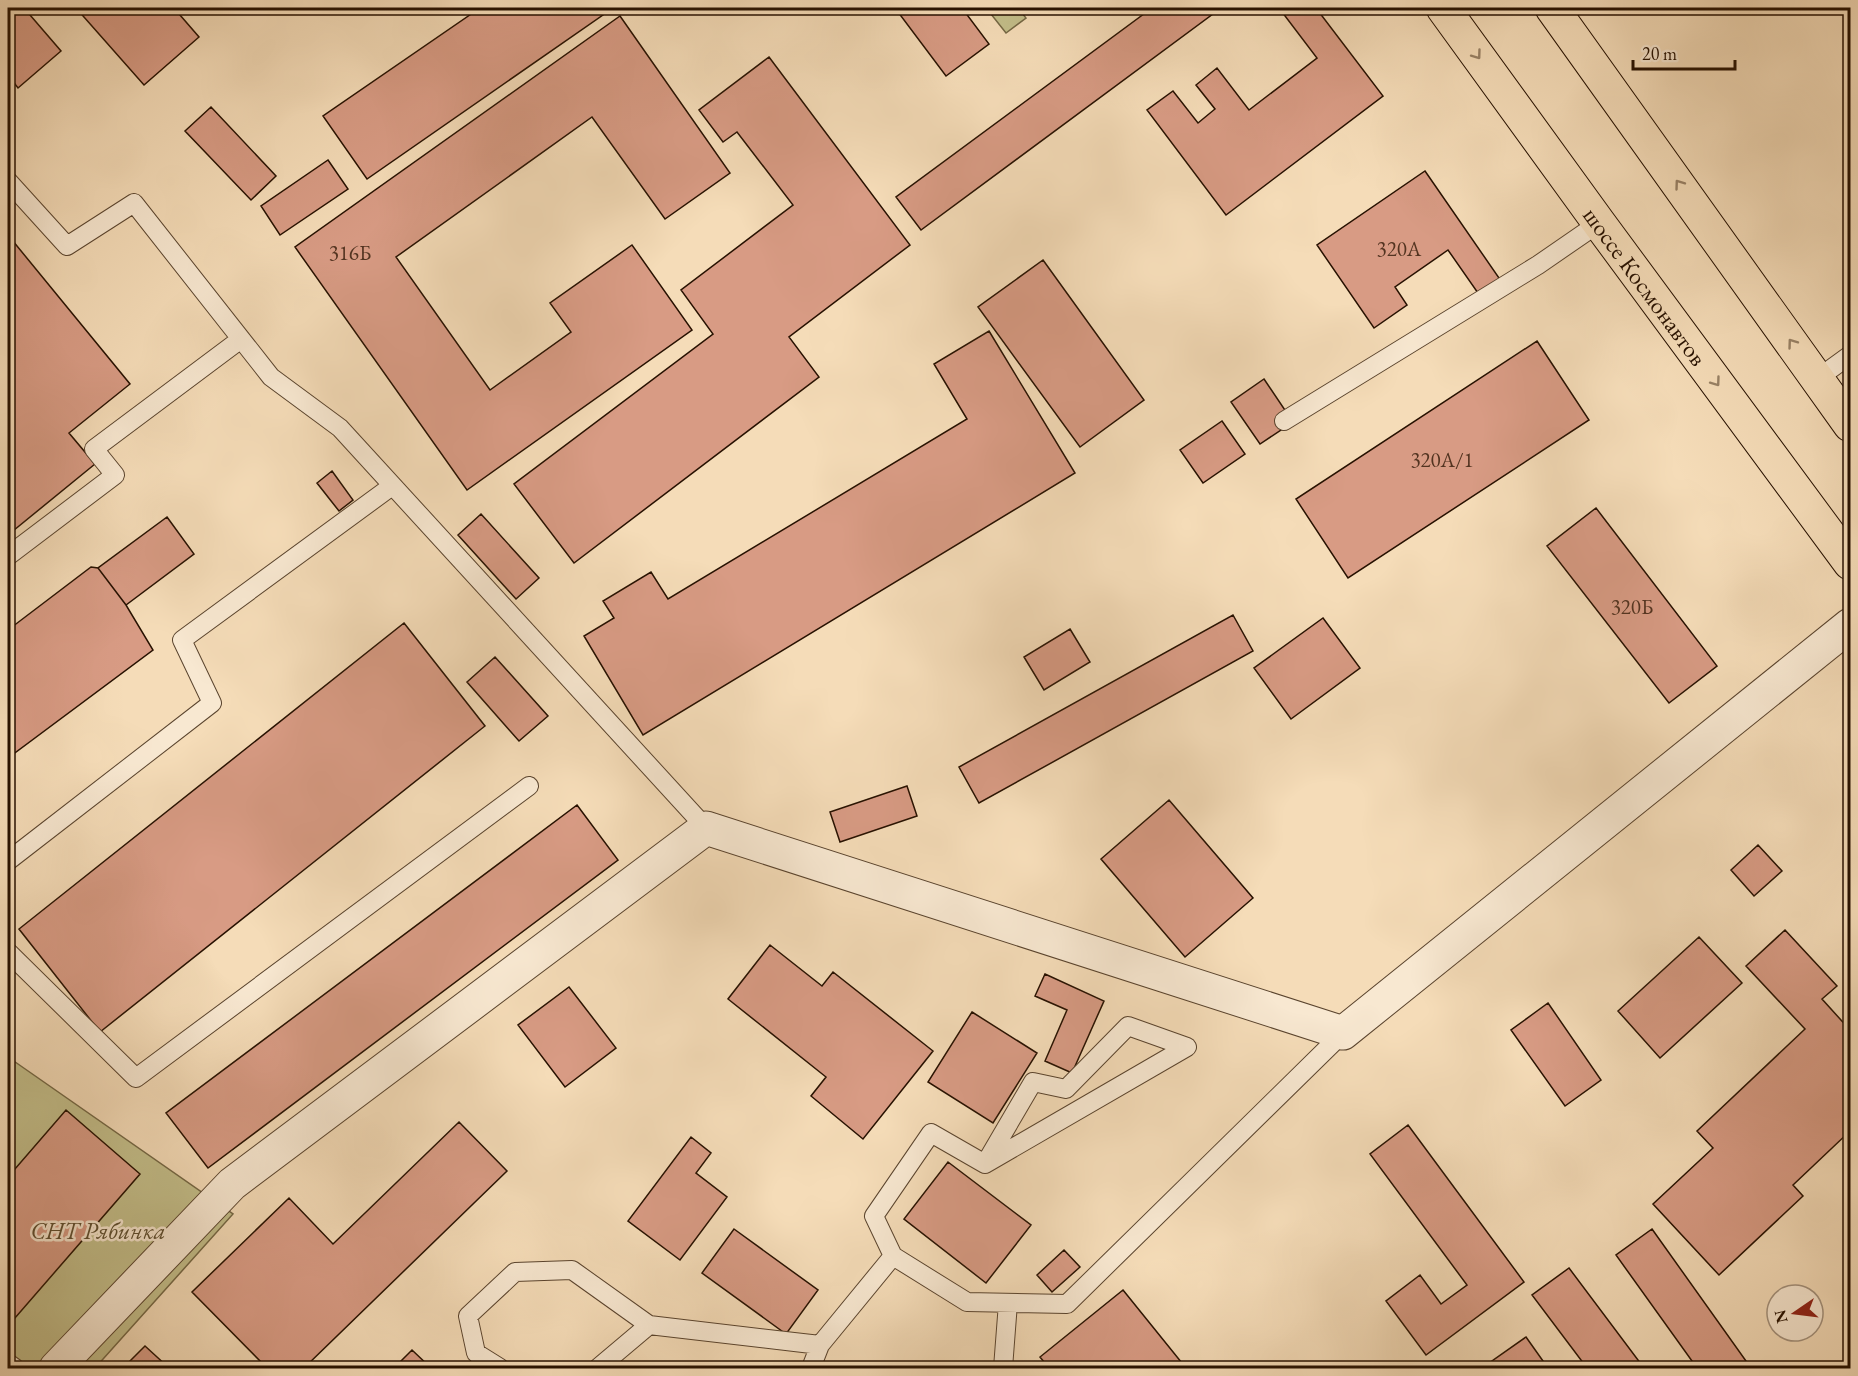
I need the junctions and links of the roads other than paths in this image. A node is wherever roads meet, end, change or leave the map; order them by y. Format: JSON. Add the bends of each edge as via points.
{"nodes":[{"id":1,"x":1443,"y":8,"type":"edge"},
{"id":2,"x":1552,"y":8,"type":"edge"},
{"id":3,"x":8,"y":181,"type":"edge"},
{"id":4,"x":1599,"y":223,"type":"junction"},
{"id":5,"x":241,"y":339,"type":"junction"},
{"id":6,"x":1851,"y":355,"type":"edge"},
{"id":7,"x":1817,"y":379,"type":"junction"},
{"id":8,"x":1284,"y":421,"type":"dead end"},
{"id":9,"x":1851,"y":424,"type":"edge"},
{"id":10,"x":392,"y":486,"type":"junction"},
{"id":11,"x":8,"y":556,"type":"edge"},
{"id":12,"x":1851,"y":563,"type":"edge"},
{"id":13,"x":1851,"y":625,"type":"edge"},
{"id":14,"x":529,"y":786,"type":"dead end"},
{"id":15,"x":706,"y":828,"type":"junction"},
{"id":16,"x":8,"y":861,"type":"edge"},
{"id":17,"x":8,"y":952,"type":"edge"},
{"id":18,"x":1343,"y":1033,"type":"junction"},
{"id":19,"x":985,"y":1164,"type":"junction"},
{"id":20,"x":893,"y":1256,"type":"junction"},
{"id":21,"x":1008,"y":1303,"type":"junction"},
{"id":22,"x":649,"y":1325,"type":"junction"},
{"id":23,"x":820,"y":1345,"type":"junction"},
{"id":24,"x":8,"y":1364,"type":"edge"},
{"id":25,"x":15,"y":1368,"type":"edge"},
{"id":26,"x":56,"y":1368,"type":"edge"},
{"id":27,"x":500,"y":1368,"type":"edge"},
{"id":28,"x":598,"y":1368,"type":"edge"},
{"id":29,"x":811,"y":1368,"type":"edge"},
{"id":30,"x":1003,"y":1368,"type":"edge"}],
"edges":[{"from":1,"to":4,"type":"main road","name":"шоссе Космонавтов","one_way":true},
{"from":7,"to":2,"type":"main road","one_way":true},
{"from":3,"to":5,"type":"lane","via":[[67,246],[134,203]]},
{"from":4,"to":8,"type":"lane","via":[[1538,265]]},
{"from":4,"to":12,"type":"main road","name":"шоссе Космонавтов","one_way":true},
{"from":5,"to":10,"type":"lane","via":[[271,377],[340,428]]},
{"from":5,"to":11,"type":"lane","via":[[94,449],[115,475]]},
{"from":6,"to":7,"type":"lane"},
{"from":7,"to":9,"type":"main road"},
{"from":10,"to":15,"type":"lane"},
{"from":10,"to":16,"type":"lane","via":[[182,640],[212,703]]},
{"from":13,"to":18,"type":"street"},
{"from":14,"to":17,"type":"lane","via":[[136,1078]]},
{"from":15,"to":18,"type":"street"},
{"from":15,"to":26,"type":"street","via":[[232,1184]]},
{"from":18,"to":21,"type":"lane","via":[[1067,1304]]},
{"from":19,"to":19,"type":"lane","via":[[1033,1082],[1066,1089],[1128,1026],[1187,1047]]},
{"from":19,"to":20,"type":"lane","via":[[931,1133],[874,1216]]},
{"from":20,"to":21,"type":"lane","via":[[967,1302]]},
{"from":20,"to":23,"type":"lane"},
{"from":21,"to":30,"type":"lane"},
{"from":22,"to":23,"type":"lane"},
{"from":22,"to":27,"type":"lane","via":[[572,1270],[515,1272],[468,1316],[476,1353]]},
{"from":22,"to":28,"type":"lane"},
{"from":23,"to":29,"type":"lane"},
{"from":24,"to":25,"type":"lane"}]}
